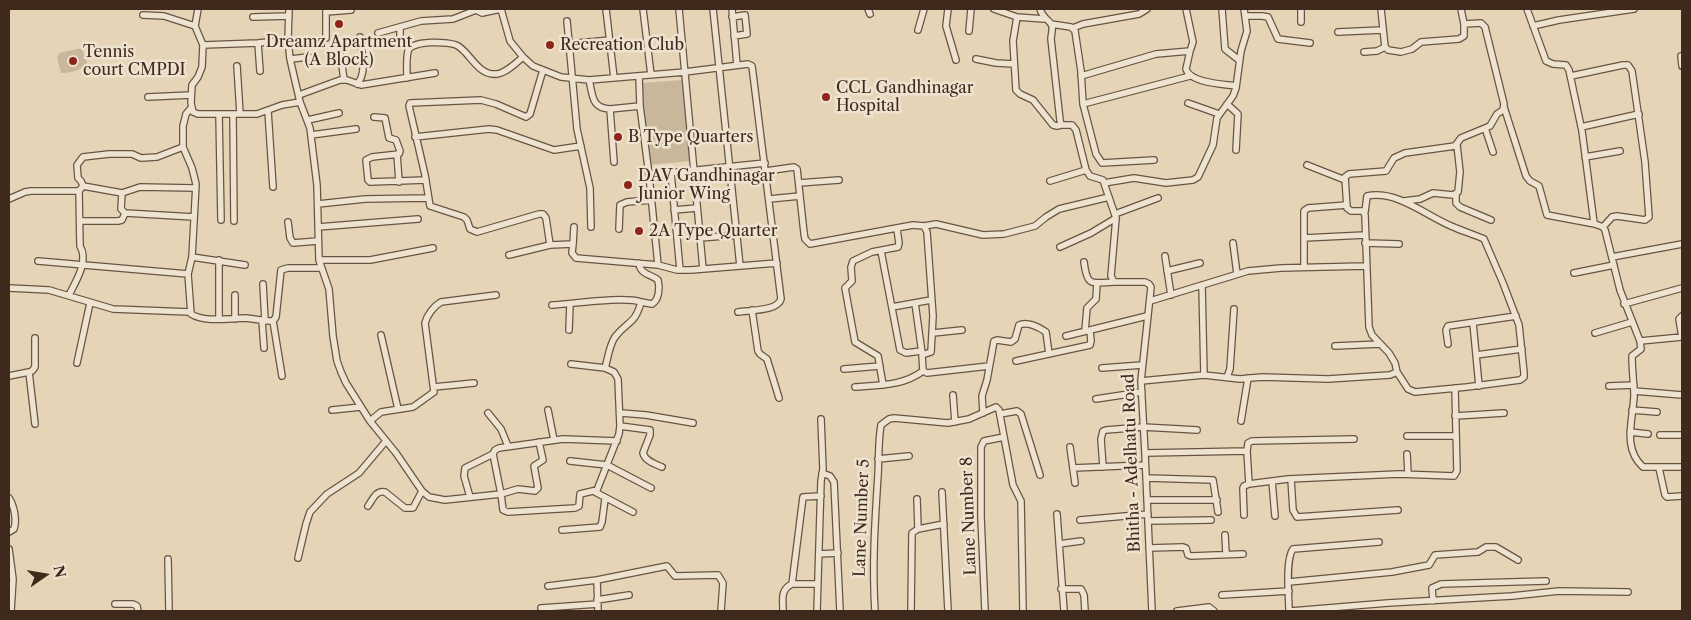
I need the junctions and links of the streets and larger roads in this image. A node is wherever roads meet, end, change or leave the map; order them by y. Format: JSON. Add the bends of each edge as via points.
{"nodes":[{"id":1,"x":198,"y":9,"type":"edge"},
{"id":2,"x":289,"y":9,"type":"edge"},
{"id":3,"x":501,"y":9,"type":"edge"},
{"id":4,"x":601,"y":9,"type":"edge"},
{"id":5,"x":608,"y":9,"type":"edge"},
{"id":6,"x":643,"y":9,"type":"edge"},
{"id":7,"x":679,"y":9,"type":"edge"},
{"id":8,"x":713,"y":9,"type":"edge"},
{"id":9,"x":732,"y":9,"type":"edge"},
{"id":10,"x":924,"y":9,"type":"edge"},
{"id":11,"x":948,"y":9,"type":"edge"},
{"id":12,"x":971,"y":9,"type":"edge"},
{"id":13,"x":994,"y":9,"type":"edge"},
{"id":14,"x":1040,"y":9,"type":"edge"},
{"id":15,"x":1147,"y":9,"type":"edge"},
{"id":16,"x":1186,"y":9,"type":"edge"},
{"id":17,"x":1222,"y":9,"type":"edge"},
{"id":18,"x":1244,"y":9,"type":"edge"},
{"id":19,"x":1301,"y":9,"type":"edge"},
{"id":20,"x":1380,"y":9,"type":"edge"},
{"id":21,"x":1461,"y":9,"type":"edge"},
{"id":22,"x":1527,"y":9,"type":"edge"},
{"id":23,"x":1634,"y":9,"type":"edge"},
{"id":24,"x":351,"y":10,"type":"dead end"},
{"id":25,"x":326,"y":11,"type":"edge"},
{"id":26,"x":143,"y":14,"type":"dead end"},
{"id":27,"x":289,"y":16,"type":"junction"},
{"id":28,"x":1246,"y":16,"type":"junction"},
{"id":29,"x":253,"y":17,"type":"dead end"},
{"id":30,"x":732,"y":17,"type":"junction"},
{"id":31,"x":1017,"y":17,"type":"junction"},
{"id":32,"x":1044,"y":19,"type":"junction"},
{"id":33,"x":567,"y":21,"type":"dead end"},
{"id":34,"x":1301,"y":22,"type":"dead end"},
{"id":35,"x":1051,"y":24,"type":"junction"},
{"id":36,"x":1464,"y":24,"type":"junction"},
{"id":37,"x":196,"y":26,"type":"junction"},
{"id":38,"x":1533,"y":26,"type":"junction"},
{"id":39,"x":400,"y":27,"type":"junction"},
{"id":40,"x":1073,"y":28,"type":"junction"},
{"id":41,"x":918,"y":30,"type":"dead end"},
{"id":42,"x":1382,"y":30,"type":"junction"},
{"id":43,"x":969,"y":31,"type":"dead end"},
{"id":44,"x":1338,"y":32,"type":"dead end"},
{"id":45,"x":378,"y":33,"type":"dead end"},
{"id":46,"x":734,"y":36,"type":"junction"},
{"id":47,"x":326,"y":38,"type":"dead end"},
{"id":48,"x":360,"y":38,"type":"dead end"},
{"id":49,"x":288,"y":40,"type":"junction"},
{"id":50,"x":400,"y":40,"type":"dead end"},
{"id":51,"x":610,"y":40,"type":"junction"},
{"id":52,"x":258,"y":43,"type":"junction"},
{"id":53,"x":1310,"y":43,"type":"dead end"},
{"id":54,"x":568,"y":44,"type":"junction"},
{"id":55,"x":203,"y":45,"type":"junction"},
{"id":56,"x":1385,"y":47,"type":"junction"},
{"id":57,"x":1190,"y":51,"type":"junction"},
{"id":58,"x":340,"y":52,"type":"dead end"},
{"id":59,"x":1364,"y":52,"type":"dead end"},
{"id":60,"x":1681,"y":56,"type":"edge"},
{"id":61,"x":309,"y":57,"type":"dead end"},
{"id":62,"x":522,"y":58,"type":"junction"},
{"id":63,"x":290,"y":59,"type":"junction"},
{"id":64,"x":976,"y":59,"type":"dead end"},
{"id":65,"x":956,"y":60,"type":"dead end"},
{"id":66,"x":1239,"y":60,"type":"junction"},
{"id":67,"x":1014,"y":64,"type":"junction"},
{"id":68,"x":737,"y":65,"type":"junction"},
{"id":69,"x":237,"y":66,"type":"dead end"},
{"id":70,"x":1682,"y":66,"type":"edge"},
{"id":71,"x":720,"y":68,"type":"junction"},
{"id":72,"x":543,"y":70,"type":"junction"},
{"id":73,"x":260,"y":71,"type":"dead end"},
{"id":74,"x":685,"y":72,"type":"junction"},
{"id":75,"x":434,"y":73,"type":"dead end"},
{"id":76,"x":651,"y":75,"type":"junction"},
{"id":77,"x":639,"y":76,"type":"junction"},
{"id":78,"x":1081,"y":76,"type":"junction"},
{"id":79,"x":1190,"y":76,"type":"junction"},
{"id":80,"x":1570,"y":76,"type":"junction"},
{"id":81,"x":407,"y":78,"type":"junction"},
{"id":82,"x":573,"y":78,"type":"junction"},
{"id":83,"x":614,"y":78,"type":"junction"},
{"id":84,"x":344,"y":80,"type":"junction"},
{"id":85,"x":589,"y":80,"type":"junction"},
{"id":86,"x":357,"y":84,"type":"junction"},
{"id":87,"x":1236,"y":86,"type":"junction"},
{"id":88,"x":190,"y":95,"type":"junction"},
{"id":89,"x":148,"y":97,"type":"dead end"},
{"id":90,"x":300,"y":99,"type":"junction"},
{"id":91,"x":1188,"y":103,"type":"dead end"},
{"id":92,"x":1083,"y":104,"type":"junction"},
{"id":93,"x":1227,"y":104,"type":"junction"},
{"id":94,"x":640,"y":106,"type":"junction"},
{"id":95,"x":1504,"y":107,"type":"junction"},
{"id":96,"x":191,"y":108,"type":"junction"},
{"id":97,"x":610,"y":109,"type":"junction"},
{"id":98,"x":268,"y":111,"type":"junction"},
{"id":99,"x":339,"y":113,"type":"dead end"},
{"id":100,"x":219,"y":114,"type":"junction"},
{"id":101,"x":240,"y":114,"type":"junction"},
{"id":102,"x":1220,"y":114,"type":"junction"},
{"id":103,"x":1639,"y":114,"type":"junction"},
{"id":104,"x":233,"y":115,"type":"junction"},
{"id":105,"x":374,"y":117,"type":"dead end"},
{"id":106,"x":308,"y":120,"type":"junction"},
{"id":107,"x":1061,"y":125,"type":"junction"},
{"id":108,"x":1581,"y":127,"type":"junction"},
{"id":109,"x":1485,"y":128,"type":"junction"},
{"id":110,"x":356,"y":129,"type":"dead end"},
{"id":111,"x":311,"y":135,"type":"junction"},
{"id":112,"x":415,"y":136,"type":"junction"},
{"id":113,"x":1458,"y":142,"type":"junction"},
{"id":114,"x":581,"y":146,"type":"junction"},
{"id":115,"x":183,"y":147,"type":"junction"},
{"id":116,"x":1236,"y":150,"type":"dead end"},
{"id":117,"x":1620,"y":150,"type":"dead end"},
{"id":118,"x":1493,"y":152,"type":"dead end"},
{"id":119,"x":397,"y":154,"type":"junction"},
{"id":120,"x":1586,"y":157,"type":"junction"},
{"id":121,"x":1154,"y":160,"type":"dead end"},
{"id":122,"x":614,"y":162,"type":"dead end"},
{"id":123,"x":765,"y":163,"type":"junction"},
{"id":124,"x":1307,"y":165,"type":"dead end"},
{"id":125,"x":730,"y":167,"type":"junction"},
{"id":126,"x":693,"y":170,"type":"junction"},
{"id":127,"x":766,"y":170,"type":"junction"},
{"id":128,"x":1086,"y":170,"type":"junction"},
{"id":129,"x":671,"y":172,"type":"junction"},
{"id":130,"x":649,"y":175,"type":"junction"},
{"id":131,"x":426,"y":180,"type":"junction"},
{"id":132,"x":839,"y":180,"type":"dead end"},
{"id":133,"x":1345,"y":180,"type":"junction"},
{"id":134,"x":1050,"y":181,"type":"dead end"},
{"id":135,"x":399,"y":182,"type":"junction"},
{"id":136,"x":799,"y":183,"type":"junction"},
{"id":137,"x":1104,"y":183,"type":"junction"},
{"id":138,"x":273,"y":187,"type":"dead end"},
{"id":139,"x":81,"y":188,"type":"junction"},
{"id":140,"x":196,"y":188,"type":"junction"},
{"id":141,"x":122,"y":193,"type":"junction"},
{"id":142,"x":1456,"y":194,"type":"junction"},
{"id":143,"x":800,"y":196,"type":"junction"},
{"id":144,"x":1109,"y":197,"type":"junction"},
{"id":145,"x":428,"y":198,"type":"junction"},
{"id":146,"x":1158,"y":198,"type":"dead end"},
{"id":147,"x":9,"y":199,"type":"edge"},
{"id":148,"x":769,"y":199,"type":"junction"},
{"id":149,"x":652,"y":200,"type":"junction"},
{"id":150,"x":1404,"y":202,"type":"junction"},
{"id":151,"x":318,"y":204,"type":"junction"},
{"id":152,"x":1347,"y":206,"type":"junction"},
{"id":153,"x":697,"y":208,"type":"junction"},
{"id":154,"x":674,"y":210,"type":"junction"},
{"id":155,"x":1364,"y":212,"type":"junction"},
{"id":156,"x":125,"y":213,"type":"junction"},
{"id":157,"x":194,"y":217,"type":"junction"},
{"id":158,"x":418,"y":219,"type":"dead end"},
{"id":159,"x":221,"y":220,"type":"dead end"},
{"id":160,"x":1491,"y":220,"type":"dead end"},
{"id":161,"x":81,"y":221,"type":"junction"},
{"id":162,"x":234,"y":221,"type":"dead end"},
{"id":163,"x":1116,"y":221,"type":"junction"},
{"id":164,"x":288,"y":222,"type":"dead end"},
{"id":165,"x":1594,"y":223,"type":"junction"},
{"id":166,"x":924,"y":226,"type":"junction"},
{"id":167,"x":318,"y":227,"type":"junction"},
{"id":168,"x":574,"y":227,"type":"dead end"},
{"id":169,"x":591,"y":227,"type":"dead end"},
{"id":170,"x":1603,"y":227,"type":"junction"},
{"id":171,"x":618,"y":229,"type":"dead end"},
{"id":172,"x":897,"y":229,"type":"junction"},
{"id":173,"x":737,"y":234,"type":"junction"},
{"id":174,"x":1365,"y":235,"type":"junction"},
{"id":175,"x":700,"y":238,"type":"junction"},
{"id":176,"x":1304,"y":238,"type":"junction"},
{"id":177,"x":318,"y":241,"type":"junction"},
{"id":178,"x":1365,"y":243,"type":"junction"},
{"id":179,"x":573,"y":244,"type":"junction"},
{"id":180,"x":1233,"y":244,"type":"dead end"},
{"id":181,"x":1399,"y":244,"type":"dead end"},
{"id":182,"x":1682,"y":244,"type":"edge"},
{"id":183,"x":550,"y":246,"type":"junction"},
{"id":184,"x":1060,"y":247,"type":"dead end"},
{"id":185,"x":433,"y":248,"type":"dead end"},
{"id":186,"x":881,"y":250,"type":"junction"},
{"id":187,"x":509,"y":255,"type":"dead end"},
{"id":188,"x":1165,"y":256,"type":"dead end"},
{"id":189,"x":192,"y":257,"type":"junction"},
{"id":190,"x":1612,"y":257,"type":"junction"},
{"id":191,"x":219,"y":260,"type":"junction"},
{"id":192,"x":319,"y":260,"type":"junction"},
{"id":193,"x":38,"y":261,"type":"dead end"},
{"id":194,"x":1084,"y":262,"type":"dead end"},
{"id":195,"x":639,"y":263,"type":"junction"},
{"id":196,"x":777,"y":263,"type":"junction"},
{"id":197,"x":1200,"y":263,"type":"dead end"},
{"id":198,"x":658,"y":264,"type":"junction"},
{"id":199,"x":82,"y":265,"type":"junction"},
{"id":200,"x":245,"y":265,"type":"dead end"},
{"id":201,"x":1614,"y":265,"type":"junction"},
{"id":202,"x":740,"y":266,"type":"junction"},
{"id":203,"x":1366,"y":266,"type":"junction"},
{"id":204,"x":1304,"y":267,"type":"junction"},
{"id":205,"x":320,"y":268,"type":"junction"},
{"id":206,"x":703,"y":269,"type":"junction"},
{"id":207,"x":680,"y":270,"type":"junction"},
{"id":208,"x":1167,"y":271,"type":"junction"},
{"id":209,"x":1574,"y":273,"type":"dead end"},
{"id":210,"x":188,"y":274,"type":"junction"},
{"id":211,"x":1237,"y":274,"type":"junction"},
{"id":212,"x":1114,"y":282,"type":"junction"},
{"id":213,"x":1097,"y":283,"type":"junction"},
{"id":214,"x":263,"y":284,"type":"dead end"},
{"id":215,"x":1202,"y":285,"type":"junction"},
{"id":216,"x":9,"y":288,"type":"edge"},
{"id":217,"x":1682,"y":288,"type":"edge"},
{"id":218,"x":1171,"y":294,"type":"junction"},
{"id":219,"x":235,"y":295,"type":"dead end"},
{"id":220,"x":496,"y":295,"type":"dead end"},
{"id":221,"x":69,"y":296,"type":"junction"},
{"id":222,"x":932,"y":300,"type":"junction"},
{"id":223,"x":1150,"y":301,"type":"junction"},
{"id":224,"x":641,"y":302,"type":"junction"},
{"id":225,"x":90,"y":303,"type":"junction"},
{"id":226,"x":915,"y":303,"type":"junction"},
{"id":227,"x":570,"y":304,"type":"junction"},
{"id":228,"x":1624,"y":304,"type":"junction"},
{"id":229,"x":552,"y":306,"type":"dead end"},
{"id":230,"x":892,"y":307,"type":"junction"},
{"id":231,"x":1234,"y":309,"type":"dead end"},
{"id":232,"x":752,"y":310,"type":"junction"},
{"id":233,"x":190,"y":312,"type":"junction"},
{"id":234,"x":738,"y":312,"type":"dead end"},
{"id":235,"x":1147,"y":316,"type":"junction"},
{"id":236,"x":1516,"y":316,"type":"junction"},
{"id":237,"x":1682,"y":316,"type":"edge"},
{"id":238,"x":219,"y":319,"type":"junction"},
{"id":239,"x":235,"y":319,"type":"junction"},
{"id":240,"x":263,"y":320,"type":"junction"},
{"id":241,"x":273,"y":321,"type":"junction"},
{"id":242,"x":1632,"y":322,"type":"junction"},
{"id":243,"x":1473,"y":323,"type":"junction"},
{"id":244,"x":569,"y":330,"type":"dead end"},
{"id":245,"x":962,"y":330,"type":"dead end"},
{"id":246,"x":1088,"y":330,"type":"junction"},
{"id":247,"x":933,"y":333,"type":"junction"},
{"id":248,"x":1595,"y":333,"type":"dead end"},
{"id":249,"x":381,"y":335,"type":"dead end"},
{"id":250,"x":1066,"y":336,"type":"dead end"},
{"id":251,"x":1682,"y":337,"type":"edge"},
{"id":252,"x":35,"y":338,"type":"dead end"},
{"id":253,"x":1640,"y":341,"type":"junction"},
{"id":254,"x":1380,"y":344,"type":"junction"},
{"id":255,"x":1448,"y":344,"type":"dead end"},
{"id":256,"x":1335,"y":346,"type":"dead end"},
{"id":257,"x":264,"y":348,"type":"dead end"},
{"id":258,"x":1522,"y":349,"type":"junction"},
{"id":259,"x":922,"y":353,"type":"junction"},
{"id":260,"x":1049,"y":354,"type":"junction"},
{"id":261,"x":1476,"y":354,"type":"junction"},
{"id":262,"x":1016,"y":361,"type":"dead end"},
{"id":263,"x":78,"y":364,"type":"dead end"},
{"id":264,"x":570,"y":364,"type":"dead end"},
{"id":265,"x":1142,"y":365,"type":"junction"},
{"id":266,"x":880,"y":366,"type":"junction"},
{"id":267,"x":989,"y":366,"type":"junction"},
{"id":268,"x":605,"y":368,"type":"junction"},
{"id":269,"x":1102,"y":368,"type":"dead end"},
{"id":270,"x":844,"y":369,"type":"dead end"},
{"id":271,"x":923,"y":371,"type":"junction"},
{"id":272,"x":29,"y":372,"type":"junction"},
{"id":273,"x":1397,"y":372,"type":"junction"},
{"id":274,"x":9,"y":376,"type":"edge"},
{"id":275,"x":282,"y":376,"type":"dead end"},
{"id":276,"x":1204,"y":376,"type":"junction"},
{"id":277,"x":1227,"y":377,"type":"junction"},
{"id":278,"x":1248,"y":378,"type":"junction"},
{"id":279,"x":1141,"y":381,"type":"junction"},
{"id":280,"x":474,"y":383,"type":"dead end"},
{"id":281,"x":883,"y":385,"type":"junction"},
{"id":282,"x":1479,"y":386,"type":"junction"},
{"id":283,"x":1609,"y":386,"type":"dead end"},
{"id":284,"x":434,"y":387,"type":"junction"},
{"id":285,"x":855,"y":387,"type":"dead end"},
{"id":286,"x":1455,"y":388,"type":"junction"},
{"id":287,"x":1634,"y":388,"type":"junction"},
{"id":288,"x":1142,"y":392,"type":"junction"},
{"id":289,"x":953,"y":395,"type":"dead end"},
{"id":290,"x":1682,"y":395,"type":"edge"},
{"id":291,"x":779,"y":398,"type":"dead end"},
{"id":292,"x":1096,"y":399,"type":"dead end"},
{"id":293,"x":361,"y":407,"type":"junction"},
{"id":294,"x":398,"y":409,"type":"junction"},
{"id":295,"x":332,"y":410,"type":"dead end"},
{"id":296,"x":548,"y":410,"type":"dead end"},
{"id":297,"x":1632,"y":410,"type":"junction"},
{"id":298,"x":620,"y":412,"type":"junction"},
{"id":299,"x":1656,"y":412,"type":"dead end"},
{"id":300,"x":488,"y":413,"type":"dead end"},
{"id":301,"x":982,"y":413,"type":"junction"},
{"id":302,"x":1504,"y":413,"type":"dead end"},
{"id":303,"x":1000,"y":414,"type":"junction"},
{"id":304,"x":1455,"y":416,"type":"junction"},
{"id":305,"x":821,"y":419,"type":"dead end"},
{"id":306,"x":370,"y":421,"type":"junction"},
{"id":307,"x":1241,"y":421,"type":"dead end"},
{"id":308,"x":955,"y":422,"type":"junction"},
{"id":309,"x":693,"y":423,"type":"dead end"},
{"id":310,"x":35,"y":424,"type":"dead end"},
{"id":311,"x":620,"y":426,"type":"junction"},
{"id":312,"x":1144,"y":427,"type":"junction"},
{"id":313,"x":1196,"y":430,"type":"dead end"},
{"id":314,"x":1630,"y":432,"type":"junction"},
{"id":315,"x":1648,"y":434,"type":"dead end"},
{"id":316,"x":1660,"y":435,"type":"dead end"},
{"id":317,"x":1682,"y":435,"type":"edge"},
{"id":318,"x":1407,"y":436,"type":"dead end"},
{"id":319,"x":1456,"y":436,"type":"junction"},
{"id":320,"x":1004,"y":437,"type":"junction"},
{"id":321,"x":1354,"y":439,"type":"dead end"},
{"id":322,"x":554,"y":440,"type":"junction"},
{"id":323,"x":386,"y":441,"type":"junction"},
{"id":324,"x":616,"y":441,"type":"junction"},
{"id":325,"x":539,"y":442,"type":"junction"},
{"id":326,"x":508,"y":446,"type":"junction"},
{"id":327,"x":1070,"y":447,"type":"dead end"},
{"id":328,"x":1247,"y":451,"type":"junction"},
{"id":329,"x":1145,"y":453,"type":"junction"},
{"id":330,"x":493,"y":454,"type":"junction"},
{"id":331,"x":1407,"y":454,"type":"dead end"},
{"id":332,"x":909,"y":456,"type":"dead end"},
{"id":333,"x":878,"y":459,"type":"junction"},
{"id":334,"x":570,"y":460,"type":"dead end"},
{"id":335,"x":607,"y":465,"type":"junction"},
{"id":336,"x":1146,"y":466,"type":"junction"},
{"id":337,"x":662,"y":467,"type":"dead end"},
{"id":338,"x":1103,"y":467,"type":"junction"},
{"id":339,"x":1682,"y":467,"type":"edge"},
{"id":340,"x":1073,"y":468,"type":"junction"},
{"id":341,"x":1659,"y":468,"type":"junction"},
{"id":342,"x":822,"y":473,"type":"junction"},
{"id":343,"x":1408,"y":474,"type":"junction"},
{"id":344,"x":1040,"y":475,"type":"dead end"},
{"id":345,"x":1146,"y":478,"type":"junction"},
{"id":346,"x":1291,"y":479,"type":"junction"},
{"id":347,"x":1272,"y":481,"type":"junction"},
{"id":348,"x":1075,"y":483,"type":"dead end"},
{"id":349,"x":1249,"y":484,"type":"junction"},
{"id":350,"x":652,"y":488,"type":"dead end"},
{"id":351,"x":422,"y":491,"type":"junction"},
{"id":352,"x":595,"y":492,"type":"junction"},
{"id":353,"x":942,"y":492,"type":"dead end"},
{"id":354,"x":501,"y":494,"type":"junction"},
{"id":355,"x":821,"y":496,"type":"junction"},
{"id":356,"x":1682,"y":496,"type":"edge"},
{"id":357,"x":470,"y":497,"type":"junction"},
{"id":358,"x":9,"y":498,"type":"edge"},
{"id":359,"x":605,"y":499,"type":"junction"},
{"id":360,"x":917,"y":499,"type":"dead end"},
{"id":361,"x":1147,"y":500,"type":"junction"},
{"id":362,"x":1216,"y":500,"type":"junction"},
{"id":363,"x":368,"y":506,"type":"dead end"},
{"id":364,"x":1398,"y":510,"type":"dead end"},
{"id":365,"x":633,"y":512,"type":"dead end"},
{"id":366,"x":1218,"y":512,"type":"dead end"},
{"id":367,"x":1057,"y":514,"type":"dead end"},
{"id":368,"x":1244,"y":515,"type":"dead end"},
{"id":369,"x":1275,"y":516,"type":"dead end"},
{"id":370,"x":1148,"y":518,"type":"junction"},
{"id":371,"x":1080,"y":520,"type":"dead end"},
{"id":372,"x":1211,"y":520,"type":"dead end"},
{"id":373,"x":944,"y":524,"type":"junction"},
{"id":374,"x":918,"y":529,"type":"junction"},
{"id":375,"x":562,"y":530,"type":"dead end"},
{"id":376,"x":9,"y":532,"type":"edge"},
{"id":377,"x":1225,"y":535,"type":"dead end"},
{"id":378,"x":1082,"y":542,"type":"dead end"},
{"id":379,"x":1379,"y":542,"type":"dead end"},
{"id":380,"x":1059,"y":544,"type":"junction"},
{"id":381,"x":1149,"y":548,"type":"junction"},
{"id":382,"x":9,"y":549,"type":"edge"},
{"id":383,"x":838,"y":553,"type":"junction"},
{"id":384,"x":819,"y":554,"type":"junction"},
{"id":385,"x":1226,"y":554,"type":"junction"},
{"id":386,"x":1243,"y":554,"type":"dead end"},
{"id":387,"x":298,"y":558,"type":"dead end"},
{"id":388,"x":168,"y":559,"type":"dead end"},
{"id":389,"x":1518,"y":560,"type":"dead end"},
{"id":390,"x":598,"y":580,"type":"junction"},
{"id":391,"x":1546,"y":581,"type":"dead end"},
{"id":392,"x":1289,"y":582,"type":"junction"},
{"id":393,"x":792,"y":584,"type":"junction"},
{"id":394,"x":817,"y":584,"type":"junction"},
{"id":395,"x":11,"y":585,"type":"edge"},
{"id":396,"x":548,"y":586,"type":"dead end"},
{"id":397,"x":1061,"y":589,"type":"junction"},
{"id":398,"x":1289,"y":591,"type":"junction"},
{"id":399,"x":1628,"y":592,"type":"dead end"},
{"id":400,"x":629,"y":595,"type":"dead end"},
{"id":401,"x":1222,"y":595,"type":"dead end"},
{"id":402,"x":1433,"y":601,"type":"junction"},
{"id":403,"x":598,"y":602,"type":"junction"},
{"id":404,"x":115,"y":604,"type":"dead end"},
{"id":405,"x":542,"y":608,"type":"dead end"},
{"id":406,"x":11,"y":611,"type":"edge"},
{"id":407,"x":138,"y":611,"type":"edge"},
{"id":408,"x":169,"y":611,"type":"edge"},
{"id":409,"x":598,"y":611,"type":"edge"},
{"id":410,"x":721,"y":611,"type":"edge"},
{"id":411,"x":783,"y":611,"type":"edge"},
{"id":412,"x":817,"y":611,"type":"edge"},
{"id":413,"x":840,"y":611,"type":"edge"},
{"id":414,"x":875,"y":611,"type":"edge"},
{"id":415,"x":911,"y":611,"type":"edge"},
{"id":416,"x":948,"y":611,"type":"edge"},
{"id":417,"x":985,"y":611,"type":"edge"},
{"id":418,"x":1023,"y":611,"type":"edge"},
{"id":419,"x":1064,"y":611,"type":"edge"},
{"id":420,"x":1085,"y":611,"type":"edge"},
{"id":421,"x":1152,"y":611,"type":"edge"},
{"id":422,"x":1177,"y":611,"type":"edge"},
{"id":423,"x":1214,"y":611,"type":"edge"},
{"id":424,"x":1290,"y":611,"type":"edge"}],
"edges":[{"from":1,"to":37,"type":"street"},
{"from":2,"to":27,"type":"street"},
{"from":3,"to":39,"type":"street","via":[[482,14],[476,10],[453,19],[427,20]]},
{"from":3,"to":62,"type":"street","via":[[510,41]]},
{"from":4,"to":5,"type":"street"},
{"from":5,"to":51,"type":"street"},
{"from":6,"to":76,"type":"street"},
{"from":7,"to":74,"type":"street"},
{"from":8,"to":71,"type":"street"},
{"from":9,"to":30,"type":"street"},
{"from":10,"to":41,"type":"street"},
{"from":11,"to":65,"type":"street","via":[[946,26]]},
{"from":12,"to":43,"type":"street"},
{"from":13,"to":31,"type":"street"},
{"from":14,"to":32,"type":"street"},
{"from":15,"to":40,"type":"street","via":[[1139,14]]},
{"from":16,"to":57,"type":"street","via":[[1193,42]]},
{"from":17,"to":66,"type":"street","via":[[1225,49]]},
{"from":18,"to":28,"type":"street"},
{"from":19,"to":34,"type":"street"},
{"from":20,"to":42,"type":"street"},
{"from":21,"to":36,"type":"street"},
{"from":22,"to":38,"type":"street"},
{"from":23,"to":38,"type":"street"},
{"from":24,"to":25,"type":"street"},
{"from":25,"to":47,"type":"street"},
{"from":26,"to":37,"type":"street","via":[[164,16]]},
{"from":27,"to":29,"type":"street"},
{"from":27,"to":49,"type":"street"},
{"from":28,"to":53,"type":"street","via":[[1268,17],[1278,39]]},
{"from":28,"to":66,"type":"street","via":[[1247,31]]},
{"from":30,"to":46,"type":"street"},
{"from":30,"to":46,"type":"street","via":[[742,15],[746,19],[747,34]]},
{"from":31,"to":32,"type":"street"},
{"from":31,"to":67,"type":"street","via":[[1013,34]]},
{"from":32,"to":35,"type":"street"},
{"from":33,"to":54,"type":"street"},
{"from":35,"to":40,"type":"street"},
{"from":35,"to":107,"type":"street"},
{"from":36,"to":56,"type":"street","via":[[1464,36],[1459,39],[1421,42],[1401,52]]},
{"from":36,"to":95,"type":"street","via":[[1481,23],[1485,27]]},
{"from":37,"to":55,"type":"street"},
{"from":38,"to":80,"type":"street","via":[[1546,61],[1566,65]]},
{"from":39,"to":45,"type":"street"},
{"from":39,"to":50,"type":"street"},
{"from":40,"to":78,"type":"street"},
{"from":42,"to":44,"type":"street"},
{"from":42,"to":56,"type":"street"},
{"from":46,"to":68,"type":"street"},
{"from":48,"to":86,"type":"street","via":[[364,74]]},
{"from":49,"to":52,"type":"street"},
{"from":49,"to":63,"type":"street"},
{"from":51,"to":54,"type":"street"},
{"from":51,"to":83,"type":"street"},
{"from":52,"to":55,"type":"street"},
{"from":52,"to":73,"type":"street"},
{"from":54,"to":82,"type":"street"},
{"from":55,"to":88,"type":"street","via":[[200,72],[192,84]]},
{"from":56,"to":59,"type":"street"},
{"from":57,"to":78,"type":"street","via":[[1156,54]]},
{"from":57,"to":79,"type":"street","via":[[1186,69]]},
{"from":58,"to":84,"type":"street"},
{"from":60,"to":70,"type":"street"},
{"from":61,"to":63,"type":"street"},
{"from":62,"to":72,"type":"street"},
{"from":62,"to":81,"type":"street","via":[[502,73],[493,74],[478,67],[457,45],[419,43],[408,51]]},
{"from":63,"to":90,"type":"street"},
{"from":64,"to":67,"type":"street"},
{"from":66,"to":87,"type":"street"},
{"from":67,"to":107,"type":"street","via":[[1017,92],[1033,100],[1053,125]]},
{"from":68,"to":71,"type":"street"},
{"from":68,"to":123,"type":"street","via":[[752,66]]},
{"from":69,"to":101,"type":"street"},
{"from":71,"to":74,"type":"street"},
{"from":71,"to":125,"type":"street"},
{"from":72,"to":82,"type":"street"},
{"from":72,"to":112,"type":"street","via":[[529,116],[523,117],[481,100],[411,102]]},
{"from":74,"to":76,"type":"street"},
{"from":74,"to":126,"type":"street"},
{"from":75,"to":81,"type":"street"},
{"from":76,"to":77,"type":"street"},
{"from":77,"to":83,"type":"street"},
{"from":77,"to":94,"type":"street"},
{"from":78,"to":92,"type":"street"},
{"from":79,"to":87,"type":"street"},
{"from":79,"to":92,"type":"street"},
{"from":80,"to":103,"type":"street","via":[[1628,65],[1632,71]]},
{"from":80,"to":108,"type":"street"},
{"from":81,"to":86,"type":"street"},
{"from":82,"to":85,"type":"street"},
{"from":82,"to":114,"type":"street"},
{"from":83,"to":85,"type":"street"},
{"from":84,"to":86,"type":"street"},
{"from":84,"to":90,"type":"street"},
{"from":85,"to":97,"type":"street","via":[[594,102]]},
{"from":87,"to":93,"type":"street"},
{"from":88,"to":89,"type":"street"},
{"from":88,"to":96,"type":"street"},
{"from":90,"to":98,"type":"street"},
{"from":90,"to":106,"type":"street"},
{"from":91,"to":102,"type":"street"},
{"from":92,"to":121,"type":"street","via":[[1096,154],[1102,163]]},
{"from":93,"to":102,"type":"street"},
{"from":93,"to":116,"type":"street","via":[[1238,114]]},
{"from":94,"to":97,"type":"street"},
{"from":94,"to":130,"type":"street"},
{"from":95,"to":109,"type":"street"},
{"from":95,"to":165,"type":"street","via":[[1526,176],[1539,186],[1547,215]]},
{"from":96,"to":100,"type":"street","via":[[198,114]]},
{"from":96,"to":115,"type":"street","via":[[184,118]]},
{"from":97,"to":122,"type":"street"},
{"from":98,"to":101,"type":"street"},
{"from":98,"to":138,"type":"street"},
{"from":99,"to":106,"type":"street"},
{"from":100,"to":104,"type":"street"},
{"from":100,"to":159,"type":"street"},
{"from":101,"to":104,"type":"street"},
{"from":102,"to":137,"type":"street","via":[[1213,145],[1196,179],[1166,183],[1134,178]]},
{"from":103,"to":108,"type":"street"},
{"from":103,"to":170,"type":"street","via":[[1649,216],[1642,220],[1617,216]]},
{"from":104,"to":162,"type":"street"},
{"from":105,"to":119,"type":"street","via":[[385,118],[389,138],[398,142],[400,151]]},
{"from":106,"to":111,"type":"street"},
{"from":107,"to":128,"type":"street","via":[[1072,125],[1076,130]]},
{"from":108,"to":120,"type":"street"},
{"from":109,"to":113,"type":"street"},
{"from":109,"to":118,"type":"street"},
{"from":110,"to":111,"type":"street"},
{"from":111,"to":151,"type":"street"},
{"from":112,"to":114,"type":"street","via":[[488,129],[554,150]]},
{"from":112,"to":131,"type":"street"},
{"from":113,"to":133,"type":"street","via":[[1405,154],[1394,158],[1386,171],[1349,174]]},
{"from":113,"to":142,"type":"street","via":[[1460,184]]},
{"from":114,"to":169,"type":"street","via":[[590,188]]},
{"from":115,"to":139,"type":"street","via":[[156,157],[141,158],[132,154],[83,157],[77,171]]},
{"from":115,"to":140,"type":"street"},
{"from":117,"to":120,"type":"street"},
{"from":119,"to":135,"type":"street"},
{"from":119,"to":135,"type":"street","via":[[369,158],[365,163],[370,182]]},
{"from":120,"to":165,"type":"street"},
{"from":123,"to":125,"type":"street"},
{"from":123,"to":127,"type":"street"},
{"from":124,"to":133,"type":"street"},
{"from":125,"to":126,"type":"street"},
{"from":125,"to":173,"type":"street"},
{"from":126,"to":129,"type":"street"},
{"from":126,"to":153,"type":"street"},
{"from":127,"to":136,"type":"street","via":[[794,167]]},
{"from":127,"to":148,"type":"street"},
{"from":128,"to":134,"type":"street"},
{"from":128,"to":137,"type":"street","via":[[1090,176],[1100,178]]},
{"from":129,"to":130,"type":"street"},
{"from":129,"to":154,"type":"street"},
{"from":130,"to":149,"type":"street"},
{"from":131,"to":135,"type":"street"},
{"from":131,"to":145,"type":"street"},
{"from":132,"to":136,"type":"street"},
{"from":133,"to":152,"type":"street"},
{"from":136,"to":143,"type":"street"},
{"from":137,"to":144,"type":"street"},
{"from":139,"to":141,"type":"street"},
{"from":139,"to":147,"type":"street","via":[[31,191]]},
{"from":139,"to":161,"type":"street"},
{"from":140,"to":141,"type":"street","via":[[140,187]]},
{"from":140,"to":157,"type":"street"},
{"from":141,"to":156,"type":"street","via":[[121,209]]},
{"from":142,"to":150,"type":"street","via":[[1433,193],[1420,200]]},
{"from":142,"to":160,"type":"street","via":[[1456,203],[1460,207]]},
{"from":143,"to":148,"type":"street"},
{"from":143,"to":172,"type":"street","via":[[805,239],[810,244]]},
{"from":144,"to":163,"type":"street"},
{"from":144,"to":166,"type":"street","via":[[1056,210],[1035,226],[1004,234],[983,235],[936,224]]},
{"from":145,"to":151,"type":"street"},
{"from":145,"to":183,"type":"street","via":[[432,208],[464,217],[473,232],[543,214]]},
{"from":146,"to":163,"type":"street"},
{"from":148,"to":196,"type":"street"},
{"from":149,"to":171,"type":"street","via":[[620,205]]},
{"from":149,"to":198,"type":"street"},
{"from":150,"to":155,"type":"street","via":[[1368,195]]},
{"from":150,"to":236,"type":"street","via":[[1484,239]]},
{"from":151,"to":167,"type":"street"},
{"from":152,"to":155,"type":"street","via":[[1351,211]]},
{"from":152,"to":176,"type":"street","via":[[1305,209]]},
{"from":153,"to":154,"type":"street"},
{"from":153,"to":175,"type":"street"},
{"from":154,"to":207,"type":"street"},
{"from":155,"to":174,"type":"street"},
{"from":156,"to":157,"type":"street"},
{"from":156,"to":161,"type":"street","via":[[118,221]]},
{"from":157,"to":189,"type":"street"},
{"from":158,"to":167,"type":"street"},
{"from":161,"to":199,"type":"street"},
{"from":163,"to":184,"type":"street"},
{"from":163,"to":212,"type":"street","via":[[1111,276]]},
{"from":164,"to":177,"type":"street","via":[[293,243]]},
{"from":165,"to":170,"type":"street"},
{"from":166,"to":172,"type":"street"},
{"from":166,"to":222,"type":"street"},
{"from":167,"to":177,"type":"street"},
{"from":168,"to":179,"type":"street"},
{"from":170,"to":190,"type":"street"},
{"from":172,"to":186,"type":"street","via":[[898,247]]},
{"from":173,"to":175,"type":"street"},
{"from":173,"to":202,"type":"street"},
{"from":174,"to":176,"type":"street"},
{"from":174,"to":178,"type":"street"},
{"from":175,"to":206,"type":"street"},
{"from":176,"to":204,"type":"street"},
{"from":177,"to":192,"type":"street"},
{"from":178,"to":181,"type":"street"},
{"from":178,"to":203,"type":"street"},
{"from":179,"to":183,"type":"street"},
{"from":179,"to":195,"type":"street","via":[[572,253],[576,258]]},
{"from":180,"to":211,"type":"street"},
{"from":182,"to":190,"type":"street"},
{"from":183,"to":187,"type":"street"},
{"from":185,"to":192,"type":"street","via":[[370,260]]},
{"from":186,"to":230,"type":"street"},
{"from":186,"to":266,"type":"street","via":[[853,261],[852,281],[845,288],[855,342],[876,354]]},
{"from":188,"to":208,"type":"street"},
{"from":189,"to":191,"type":"street"},
{"from":189,"to":210,"type":"street"},
{"from":190,"to":201,"type":"street"},
{"from":191,"to":200,"type":"street"},
{"from":191,"to":238,"type":"street"},
{"from":192,"to":205,"type":"street"},
{"from":193,"to":199,"type":"street"},
{"from":194,"to":213,"type":"street","via":[[1087,279]]},
{"from":195,"to":198,"type":"street"},
{"from":195,"to":224,"type":"street","via":[[643,273],[656,278],[659,284],[655,303]]},
{"from":196,"to":202,"type":"street"},
{"from":196,"to":232,"type":"street","via":[[780,303],[774,308]]},
{"from":197,"to":208,"type":"street"},
{"from":198,"to":207,"type":"street"},
{"from":199,"to":210,"type":"street"},
{"from":199,"to":221,"type":"street"},
{"from":201,"to":209,"type":"street"},
{"from":201,"to":228,"type":"street"},
{"from":202,"to":206,"type":"street"},
{"from":203,"to":204,"type":"street"},
{"from":203,"to":254,"type":"street","via":[[1368,327]]},
{"from":204,"to":211,"type":"street","via":[[1258,269]]},
{"from":205,"to":241,"type":"street","via":[[282,270]]},
{"from":205,"to":293,"type":"street","via":[[329,290],[337,361]]},
{"from":206,"to":207,"type":"street"},
{"from":208,"to":218,"type":"street"},
{"from":210,"to":233,"type":"street"},
{"from":211,"to":215,"type":"street"},
{"from":212,"to":213,"type":"street"},
{"from":212,"to":223,"type":"street","via":[[1149,284],[1152,290]]},
{"from":213,"to":246,"type":"street","via":[[1096,299],[1086,308]]},
{"from":214,"to":240,"type":"street"},
{"from":215,"to":218,"type":"street"},
{"from":215,"to":276,"type":"street"},
{"from":216,"to":221,"type":"street","via":[[49,290]]},
{"from":217,"to":228,"type":"street"},
{"from":218,"to":223,"type":"street"},
{"from":219,"to":239,"type":"street"},
{"from":220,"to":284,"type":"street","via":[[441,302],[427,317]]},
{"from":221,"to":225,"type":"street"},
{"from":222,"to":226,"type":"street"},
{"from":222,"to":247,"type":"street"},
{"from":223,"to":235,"type":"street","name":"Bhitha - Adelhatu Road"},
{"from":224,"to":227,"type":"street"},
{"from":224,"to":268,"type":"street","via":[[637,316],[614,339]]},
{"from":225,"to":233,"type":"street","via":[[120,310]]},
{"from":225,"to":263,"type":"street"},
{"from":226,"to":230,"type":"street"},
{"from":226,"to":259,"type":"street"},
{"from":227,"to":229,"type":"street"},
{"from":227,"to":244,"type":"street"},
{"from":228,"to":242,"type":"street"},
{"from":230,"to":259,"type":"street","via":[[900,350]]},
{"from":231,"to":277,"type":"street"},
{"from":232,"to":234,"type":"street"},
{"from":232,"to":291,"type":"street","via":[[758,351],[767,359]]},
{"from":233,"to":238,"type":"street","via":[[193,316]]},
{"from":235,"to":246,"type":"street"},
{"from":235,"to":265,"type":"street","name":"Bhitha - Adelhatu Road"},
{"from":236,"to":243,"type":"street"},
{"from":236,"to":258,"type":"street"},
{"from":237,"to":251,"type":"street","via":[[1679,319]]},
{"from":238,"to":239,"type":"street"},
{"from":239,"to":240,"type":"street"},
{"from":240,"to":241,"type":"street"},
{"from":240,"to":257,"type":"street"},
{"from":241,"to":275,"type":"street"},
{"from":242,"to":248,"type":"street"},
{"from":242,"to":253,"type":"street"},
{"from":243,"to":255,"type":"street","via":[[1448,326]]},
{"from":243,"to":261,"type":"street"},
{"from":245,"to":247,"type":"street"},
{"from":246,"to":250,"type":"street"},
{"from":246,"to":260,"type":"street","via":[[1092,341],[1090,346]]},
{"from":247,"to":259,"type":"street","via":[[931,352]]},
{"from":249,"to":294,"type":"street"},
{"from":251,"to":253,"type":"street"},
{"from":252,"to":272,"type":"street","via":[[34,367]]},
{"from":253,"to":287,"type":"street","via":[[1641,349],[1632,356]]},
{"from":254,"to":256,"type":"street"},
{"from":254,"to":273,"type":"street","via":[[1390,353]]},
{"from":258,"to":261,"type":"street"},
{"from":258,"to":282,"type":"street","via":[[1522,379]]},
{"from":259,"to":271,"type":"street"},
{"from":260,"to":262,"type":"street"},
{"from":260,"to":267,"type":"street","via":[[1045,330],[1021,323],[1013,341],[994,342]]},
{"from":261,"to":282,"type":"street"},
{"from":264,"to":268,"type":"street"},
{"from":265,"to":269,"type":"street"},
{"from":265,"to":279,"type":"street","name":"Bhitha - Adelhatu Road"},
{"from":266,"to":270,"type":"street"},
{"from":266,"to":281,"type":"street"},
{"from":267,"to":271,"type":"street"},
{"from":267,"to":301,"type":"street","via":[[982,396]]},
{"from":268,"to":298,"type":"street","via":[[616,374]]},
{"from":271,"to":281,"type":"street","via":[[904,382]]},
{"from":272,"to":274,"type":"street"},
{"from":272,"to":310,"type":"street"},
{"from":273,"to":278,"type":"street","via":[[1328,379]]},
{"from":273,"to":286,"type":"street","via":[[1411,391]]},
{"from":276,"to":277,"type":"street"},
{"from":276,"to":279,"type":"street"},
{"from":277,"to":278,"type":"street"},
{"from":278,"to":307,"type":"street"},
{"from":279,"to":288,"type":"street","name":"Bhitha - Adelhatu Road"},
{"from":280,"to":284,"type":"street"},
{"from":281,"to":285,"type":"street"},
{"from":282,"to":286,"type":"street"},
{"from":283,"to":287,"type":"street"},
{"from":284,"to":294,"type":"street","via":[[432,395]]},
{"from":286,"to":304,"type":"street"},
{"from":287,"to":290,"type":"street"},
{"from":287,"to":297,"type":"street"},
{"from":288,"to":292,"type":"street"},
{"from":288,"to":312,"type":"street","name":"Bhitha - Adelhatu Road"},
{"from":289,"to":308,"type":"street"},
{"from":293,"to":295,"type":"street"},
{"from":293,"to":306,"type":"street"},
{"from":294,"to":306,"type":"street","via":[[381,412]]},
{"from":296,"to":322,"type":"street"},
{"from":297,"to":299,"type":"street"},
{"from":297,"to":314,"type":"street"},
{"from":298,"to":309,"type":"street"},
{"from":298,"to":311,"type":"street"},
{"from":300,"to":326,"type":"street","via":[[501,429]]},
{"from":301,"to":303,"type":"street","via":[[996,407]]},
{"from":301,"to":308,"type":"street"},
{"from":302,"to":304,"type":"street"},
{"from":303,"to":320,"type":"street"},
{"from":303,"to":344,"type":"street","via":[[1016,411],[1021,414]]},
{"from":304,"to":319,"type":"street"},
{"from":305,"to":342,"type":"street"},
{"from":306,"to":323,"type":"street"},
{"from":308,"to":333,"type":"street","name":"Lane Number 5","via":[[889,419],[881,425]]},
{"from":311,"to":324,"type":"street"},
{"from":311,"to":337,"type":"street","via":[[650,430],[643,456]]},
{"from":312,"to":313,"type":"street"},
{"from":312,"to":329,"type":"street","name":"Bhitha - Adelhatu Road"},
{"from":312,"to":338,"type":"street","via":[[1104,432],[1101,439]]},
{"from":314,"to":315,"type":"street"},
{"from":314,"to":341,"type":"street","via":[[1631,447],[1640,465]]},
{"from":316,"to":317,"type":"street"},
{"from":318,"to":319,"type":"street"},
{"from":319,"to":343,"type":"street","via":[[1456,474]]},
{"from":320,"to":417,"type":"street","name":"Lane Number 8","via":[[984,442],[981,447]]},
{"from":320,"to":418,"type":"street","via":[[1013,485],[1021,502]]},
{"from":321,"to":328,"type":"street","via":[[1252,441],[1248,443]]},
{"from":322,"to":324,"type":"street"},
{"from":322,"to":325,"type":"street"},
{"from":323,"to":351,"type":"street"},
{"from":323,"to":387,"type":"street","via":[[359,473],[327,494],[310,512]]},
{"from":324,"to":335,"type":"street"},
{"from":325,"to":326,"type":"street"},
{"from":325,"to":354,"type":"street","via":[[543,460],[534,466],[538,488]]},
{"from":326,"to":330,"type":"street","via":[[495,450]]},
{"from":327,"to":340,"type":"street"},
{"from":328,"to":329,"type":"street"},
{"from":328,"to":349,"type":"street"},
{"from":329,"to":336,"type":"street","name":"Bhitha - Adelhatu Road"},
{"from":330,"to":354,"type":"street"},
{"from":330,"to":357,"type":"street","via":[[465,468]]},
{"from":331,"to":343,"type":"street"},
{"from":332,"to":333,"type":"street"},
{"from":333,"to":414,"type":"street","name":"Lane Number 5","via":[[874,534]]},
{"from":334,"to":335,"type":"street"},
{"from":335,"to":350,"type":"street"},
{"from":335,"to":352,"type":"street"},
{"from":336,"to":338,"type":"street"},
{"from":336,"to":345,"type":"street","name":"Bhitha - Adelhatu Road"},
{"from":338,"to":340,"type":"street"},
{"from":339,"to":341,"type":"street"},
{"from":340,"to":348,"type":"street"},
{"from":341,"to":356,"type":"street","via":[[1665,495]]},
{"from":342,"to":355,"type":"street"},
{"from":342,"to":383,"type":"street","via":[[834,482]]},
{"from":343,"to":346,"type":"street"},
{"from":345,"to":361,"type":"street","name":"Bhitha - Adelhatu Road"},
{"from":345,"to":362,"type":"street","via":[[1213,480]]},
{"from":346,"to":347,"type":"street"},
{"from":346,"to":364,"type":"street","via":[[1293,510],[1297,517]]},
{"from":347,"to":349,"type":"street"},
{"from":347,"to":369,"type":"street"},
{"from":349,"to":368,"type":"street","via":[[1244,487]]},
{"from":351,"to":357,"type":"street","via":[[436,499]]},
{"from":351,"to":363,"type":"street","via":[[414,508],[406,508],[381,491]]},
{"from":352,"to":354,"type":"street","via":[[580,494],[579,506],[575,508],[508,512],[503,510]]},
{"from":352,"to":359,"type":"street"},
{"from":353,"to":373,"type":"street"},
{"from":354,"to":357,"type":"street"},
{"from":355,"to":384,"type":"street"},
{"from":355,"to":393,"type":"street","via":[[804,497],[802,502]]},
{"from":358,"to":376,"type":"street","via":[[16,523]]},
{"from":359,"to":365,"type":"street"},
{"from":359,"to":375,"type":"street","via":[[600,527]]},
{"from":360,"to":374,"type":"street"},
{"from":361,"to":362,"type":"street"},
{"from":361,"to":370,"type":"street","name":"Bhitha - Adelhatu Road"},
{"from":362,"to":366,"type":"street"},
{"from":367,"to":380,"type":"street"},
{"from":370,"to":371,"type":"street"},
{"from":370,"to":372,"type":"street"},
{"from":370,"to":381,"type":"street","name":"Bhitha - Adelhatu Road"},
{"from":373,"to":374,"type":"street"},
{"from":373,"to":416,"type":"street"},
{"from":374,"to":415,"type":"street","via":[[911,537]]},
{"from":377,"to":385,"type":"street"},
{"from":378,"to":380,"type":"street"},
{"from":379,"to":392,"type":"street","via":[[1293,549]]},
{"from":380,"to":397,"type":"street"},
{"from":381,"to":385,"type":"street","via":[[1183,547],[1189,556]]},
{"from":381,"to":421,"type":"street","name":"Bhitha - Adelhatu Road"},
{"from":382,"to":395,"type":"street"},
{"from":383,"to":384,"type":"street"},
{"from":383,"to":413,"type":"street"},
{"from":384,"to":394,"type":"street"},
{"from":385,"to":386,"type":"street"},
{"from":388,"to":408,"type":"street"},
{"from":389,"to":392,"type":"street","via":[[1499,548],[1486,547],[1478,552],[1434,555],[1429,565],[1392,572]]},
{"from":390,"to":396,"type":"street"},
{"from":390,"to":403,"type":"street"},
{"from":390,"to":410,"type":"street","via":[[667,566],[675,576],[718,575],[723,583]]},
{"from":391,"to":402,"type":"street","via":[[1441,584],[1432,588]]},
{"from":392,"to":398,"type":"street"},
{"from":393,"to":394,"type":"street"},
{"from":393,"to":411,"type":"street","via":[[784,590]]},
{"from":394,"to":412,"type":"street"},
{"from":395,"to":406,"type":"street"},
{"from":397,"to":419,"type":"street"},
{"from":397,"to":420,"type":"street","via":[[1081,589]]},
{"from":398,"to":401,"type":"street"},
{"from":398,"to":424,"type":"street"},
{"from":399,"to":402,"type":"street","via":[[1559,591]]},
{"from":400,"to":403,"type":"street"},
{"from":402,"to":424,"type":"street"},
{"from":403,"to":405,"type":"street"},
{"from":403,"to":409,"type":"street"},
{"from":404,"to":407,"type":"street","via":[[134,604]]},
{"from":422,"to":423,"type":"street","via":[[1209,607]]}]}
